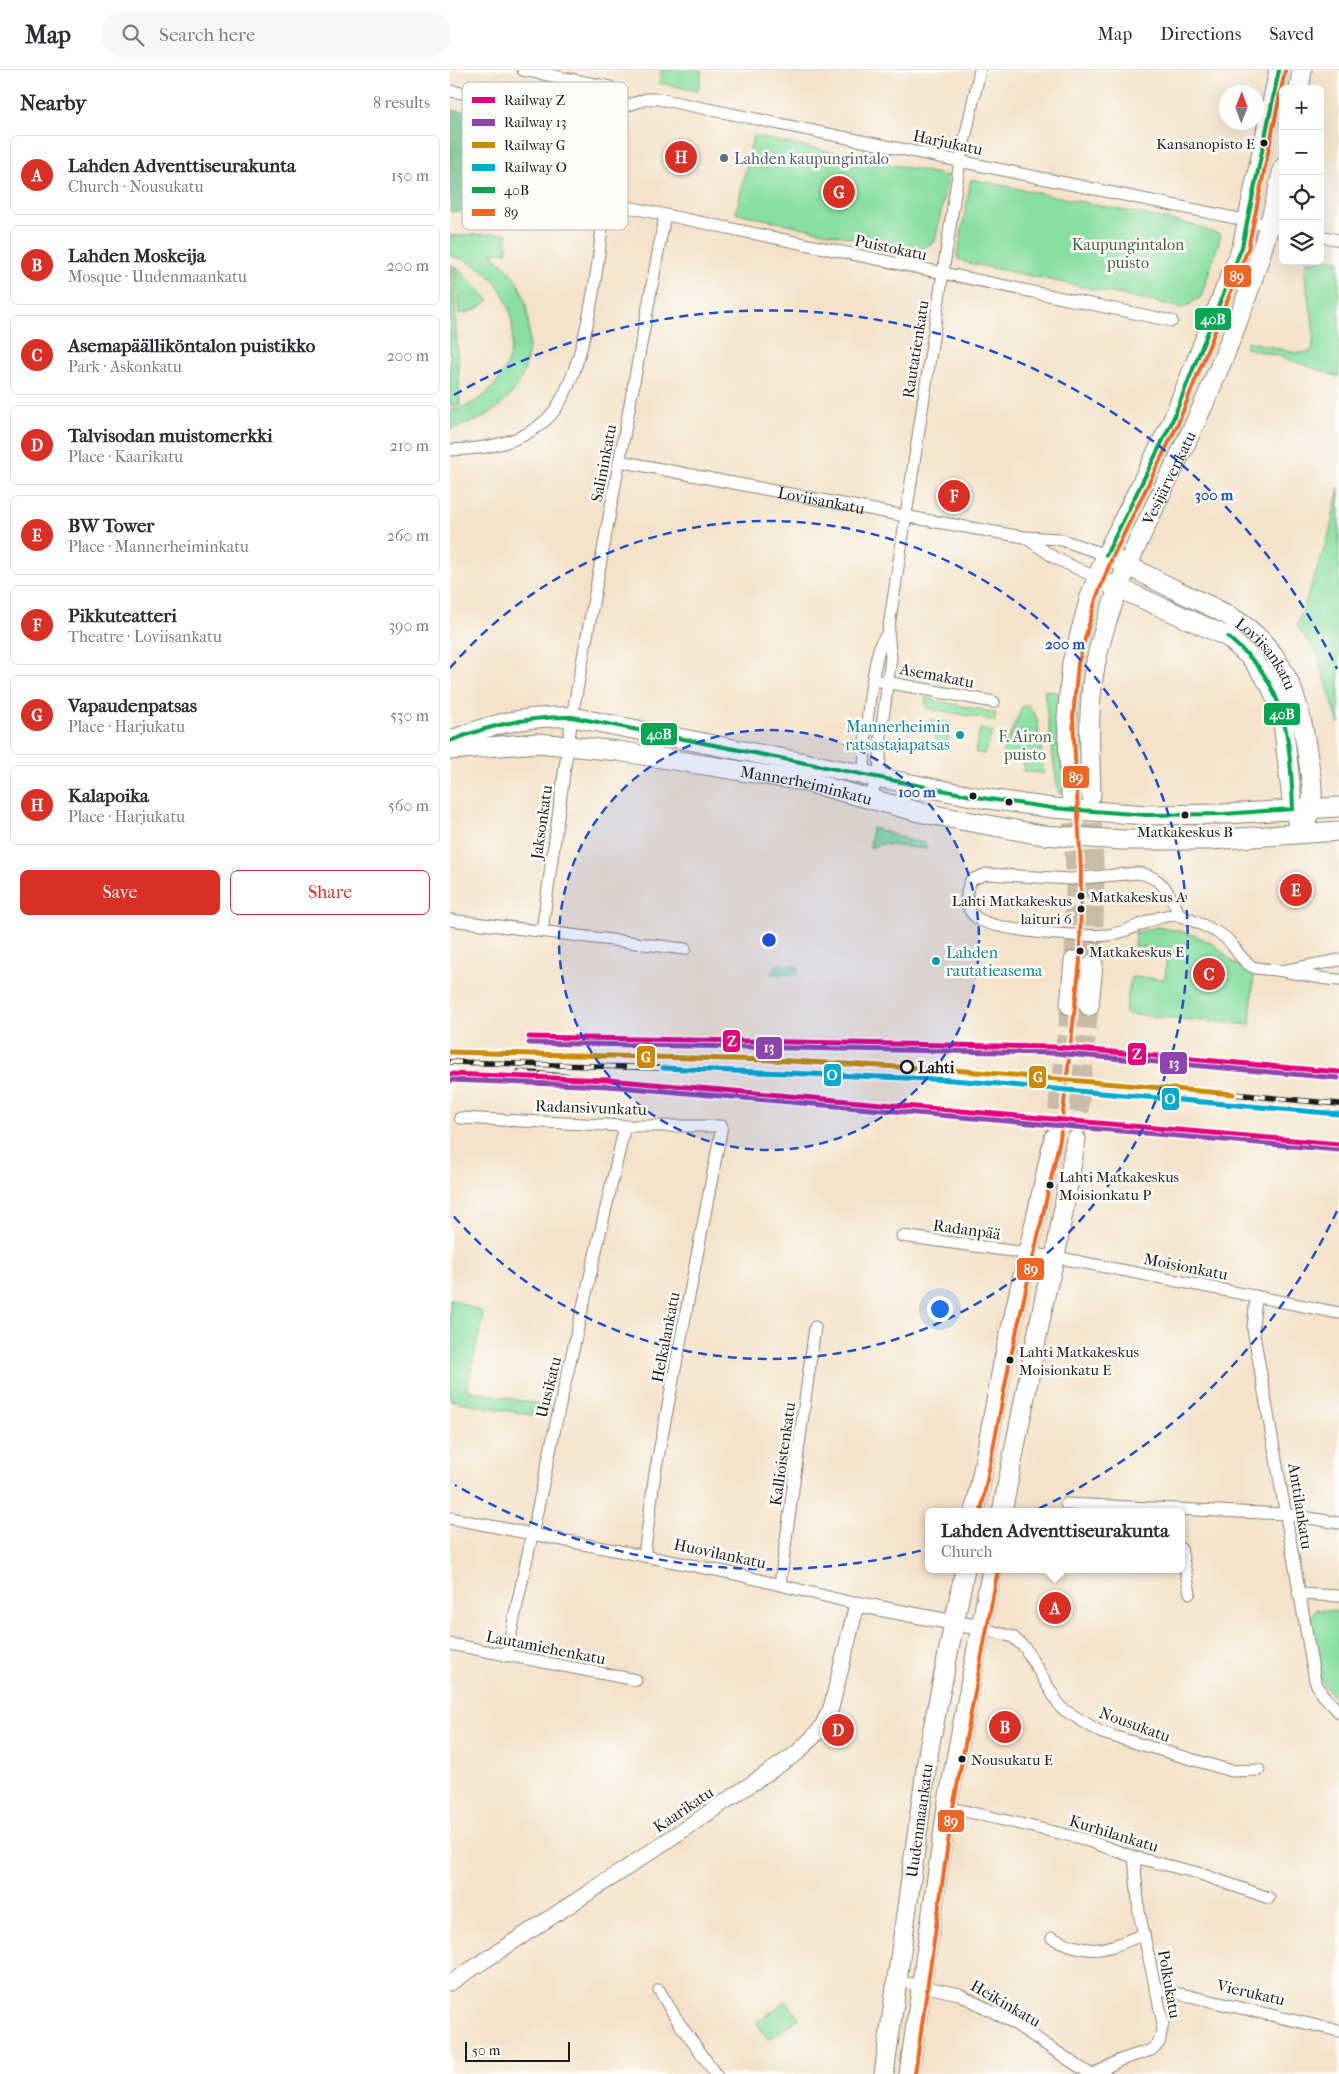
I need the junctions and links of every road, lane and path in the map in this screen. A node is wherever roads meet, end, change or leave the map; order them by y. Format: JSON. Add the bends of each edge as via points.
{"nodes":[{"id":1,"x":523,"y":70,"type":"edge"},
{"id":2,"x":980,"y":70,"type":"edge"},
{"id":3,"x":1278,"y":70,"type":"edge"},
{"id":4,"x":584,"y":82,"type":"edge"},
{"id":5,"x":628,"y":105,"type":"edge"},
{"id":6,"x":960,"y":161,"type":"junction"},
{"id":7,"x":1282,"y":175,"type":"edge"},
{"id":8,"x":628,"y":207,"type":"edge"},
{"id":9,"x":665,"y":215,"type":"junction"},
{"id":10,"x":1249,"y":221,"type":"junction"},
{"id":11,"x":1277,"y":226,"type":"edge"},
{"id":12,"x":601,"y":230,"type":"edge"},
{"id":13,"x":1324,"y":237,"type":"edge"},
{"id":14,"x":1339,"y":240,"type":"edge"},
{"id":15,"x":943,"y":274,"type":"junction"},
{"id":16,"x":1172,"y":321,"type":"dead end"},
{"id":17,"x":450,"y":450,"type":"edge"},
{"id":18,"x":624,"y":462,"type":"junction"},
{"id":19,"x":906,"y":516,"type":"junction"},
{"id":20,"x":1024,"y":537,"type":"junction"},
{"id":21,"x":1106,"y":556,"type":"junction"},
{"id":22,"x":1128,"y":566,"type":"junction"},
{"id":23,"x":1097,"y":578,"type":"junction"},
{"id":24,"x":1120,"y":588,"type":"junction"},
{"id":25,"x":888,"y":633,"type":"junction"},
{"id":26,"x":874,"y":680,"type":"junction"},
{"id":27,"x":887,"y":682,"type":"junction"},
{"id":28,"x":994,"y":702,"type":"dead end"},
{"id":29,"x":572,"y":717,"type":"junction"},
{"id":30,"x":450,"y":741,"type":"edge"},
{"id":31,"x":568,"y":745,"type":"junction"},
{"id":32,"x":450,"y":750,"type":"edge"},
{"id":33,"x":872,"y":776,"type":"junction"},
{"id":34,"x":1071,"y":794,"type":"tunnel mouth"},
{"id":35,"x":1091,"y":795,"type":"tunnel mouth"},
{"id":36,"x":868,"y":798,"type":"junction"},
{"id":37,"x":1339,"y":807,"type":"edge"},
{"id":38,"x":1312,"y":808,"type":"junction"},
{"id":39,"x":1294,"y":809,"type":"junction"},
{"id":40,"x":1339,"y":831,"type":"edge"},
{"id":41,"x":1301,"y":832,"type":"junction"},
{"id":42,"x":1180,"y":916,"type":"junction"},
{"id":43,"x":450,"y":920,"type":"edge"},
{"id":44,"x":542,"y":932,"type":"junction"},
{"id":45,"x":685,"y":949,"type":"dead end"},
{"id":46,"x":1339,"y":960,"type":"edge"},
{"id":47,"x":1283,"y":970,"type":"junction"},
{"id":48,"x":1339,"y":980,"type":"edge"},
{"id":49,"x":1070,"y":1005,"type":"tunnel mouth"},
{"id":50,"x":1089,"y":1006,"type":"tunnel mouth"},
{"id":51,"x":460,"y":1118,"type":"dead end"},
{"id":52,"x":625,"y":1126,"type":"junction"},
{"id":53,"x":722,"y":1126,"type":"joint"},
{"id":54,"x":1054,"y":1138,"type":"tunnel mouth"},
{"id":55,"x":1076,"y":1140,"type":"tunnel mouth"},
{"id":56,"x":902,"y":1236,"type":"dead end"},
{"id":57,"x":1027,"y":1253,"type":"junction"},
{"id":58,"x":1054,"y":1257,"type":"junction"},
{"id":59,"x":1256,"y":1296,"type":"junction"},
{"id":60,"x":1339,"y":1312,"type":"edge"},
{"id":61,"x":815,"y":1327,"type":"dead end"},
{"id":62,"x":1066,"y":1504,"type":"dead end"},
{"id":63,"x":976,"y":1508,"type":"edge"},
{"id":64,"x":1003,"y":1508,"type":"edge"},
{"id":65,"x":1128,"y":1508,"type":"edge"},
{"id":66,"x":1185,"y":1511,"type":"edge"},
{"id":67,"x":1285,"y":1514,"type":"junction"},
{"id":68,"x":450,"y":1518,"type":"edge"},
{"id":69,"x":1339,"y":1523,"type":"edge"},
{"id":70,"x":532,"y":1533,"type":"junction"},
{"id":71,"x":644,"y":1556,"type":"junction"},
{"id":72,"x":1185,"y":1569,"type":"edge"},
{"id":73,"x":964,"y":1573,"type":"edge"},
{"id":74,"x":991,"y":1573,"type":"edge"},
{"id":75,"x":780,"y":1584,"type":"junction"},
{"id":76,"x":1190,"y":1593,"type":"dead end"},
{"id":77,"x":1298,"y":1594,"type":"junction"},
{"id":78,"x":1339,"y":1596,"type":"edge"},
{"id":79,"x":856,"y":1604,"type":"junction"},
{"id":80,"x":955,"y":1623,"type":"junction"},
{"id":81,"x":981,"y":1628,"type":"junction"},
{"id":82,"x":450,"y":1644,"type":"edge"},
{"id":83,"x":506,"y":1656,"type":"junction"},
{"id":84,"x":636,"y":1680,"type":"dead end"},
{"id":85,"x":1339,"y":1712,"type":"edge"},
{"id":86,"x":1259,"y":1770,"type":"dead end"},
{"id":87,"x":947,"y":1807,"type":"junction"},
{"id":88,"x":1134,"y":1857,"type":"junction"},
{"id":89,"x":1269,"y":1898,"type":"dead end"},
{"id":90,"x":1144,"y":1934,"type":"junction"},
{"id":91,"x":1052,"y":1938,"type":"dead end"},
{"id":92,"x":898,"y":1981,"type":"junction"},
{"id":93,"x":450,"y":1983,"type":"edge"},
{"id":94,"x":922,"y":1984,"type":"junction"},
{"id":95,"x":1155,"y":1988,"type":"junction"},
{"id":96,"x":659,"y":1990,"type":"dead end"},
{"id":97,"x":1339,"y":2031,"type":"edge"},
{"id":98,"x":716,"y":2074,"type":"edge"},
{"id":99,"x":884,"y":2074,"type":"edge"},
{"id":100,"x":909,"y":2074,"type":"edge"},
{"id":101,"x":1092,"y":2074,"type":"edge"}],
"edges":[{"from":1,"to":4,"type":"street"},
{"from":2,"to":6,"type":"street","name":"Rautatienkatu"},
{"from":3,"to":10,"type":"main road","name":"Vesijärvenkatu"},
{"from":5,"to":6,"type":"street","name":"Harjukatu","via":[[659,99]]},
{"from":6,"to":10,"type":"street","name":"Harjukatu"},
{"from":6,"to":15,"type":"street","name":"Rautatienkatu"},
{"from":7,"to":11,"type":"main road","name":"Vesijärvenkatu"},
{"from":8,"to":9,"type":"street","name":"Puistokatu"},
{"from":9,"to":15,"type":"street","name":"Puistokatu"},
{"from":9,"to":18,"type":"street","name":"Salininkatu"},
{"from":10,"to":11,"type":"street","name":"Harjukatu"},
{"from":10,"to":21,"type":"main road","name":"Vesijärvenkatu","via":[[1242,247],[1171,424]]},
{"from":11,"to":22,"type":"main road","name":"Vesijärvenkatu","via":[[1199,412]]},
{"from":12,"to":17,"type":"street","via":[[592,301],[582,345],[565,392],[547,420],[527,434],[496,445]]},
{"from":13,"to":14,"type":"street"},
{"from":15,"to":16,"type":"street","name":"Puistokatu"},
{"from":15,"to":19,"type":"street","name":"Rautatienkatu"},
{"from":18,"to":19,"type":"street","name":"Loviisankatu"},
{"from":18,"to":29,"type":"street","name":"Salininkatu"},
{"from":19,"to":20,"type":"street","name":"Loviisankatu"},
{"from":19,"to":25,"type":"street","name":"Rautatienkatu"},
{"from":20,"to":21,"type":"street","name":"Loviisankatu","via":[[1059,539]]},
{"from":20,"to":23,"type":"street","name":"Loviisankatu","via":[[1055,558]]},
{"from":21,"to":22,"type":"main road","name":"Loviisankatu"},
{"from":21,"to":23,"type":"main road","name":"Vesijärvenkatu"},
{"from":22,"to":24,"type":"main road","name":"Vesijärvenkatu"},
{"from":22,"to":38,"type":"main road","name":"Loviisankatu","via":[[1238,621],[1276,659],[1298,702],[1312,786]]},
{"from":23,"to":24,"type":"main road","name":"Loviisankatu"},
{"from":23,"to":34,"type":"main road","name":"Vesijärvenkatu","via":[[1072,663],[1067,717]]},
{"from":24,"to":35,"type":"main road","name":"Vesijärvenkatu","via":[[1096,666],[1089,717]]},
{"from":24,"to":39,"type":"main road","name":"Loviisankatu","via":[[1228,637],[1256,664],[1271,686],[1282,714]]},
{"from":25,"to":26,"type":"street","name":"Rautatienkatu","via":[[880,644]]},
{"from":25,"to":27,"type":"street","name":"Rautatienkatu","via":[[891,652]]},
{"from":26,"to":27,"type":"street","name":"Asemakatu"},
{"from":26,"to":33,"type":"street","name":"Rautatienkatu"},
{"from":27,"to":28,"type":"street","name":"Asemakatu"},
{"from":27,"to":33,"type":"street","name":"Rautatienkatu"},
{"from":29,"to":30,"type":"main road","name":"Mannerheiminkatu","via":[[514,720],[475,730]]},
{"from":29,"to":31,"type":"street","name":"Jaksonkatu"},
{"from":29,"to":33,"type":"main road","name":"Mannerheiminkatu"},
{"from":31,"to":32,"type":"main road","name":"Mannerheiminkatu","via":[[520,744]]},
{"from":31,"to":36,"type":"main road","name":"Mannerheiminkatu","via":[[803,781]]},
{"from":31,"to":44,"type":"street","name":"Jaksonkatu"},
{"from":33,"to":36,"type":"street","name":"Rautatienkatu"},
{"from":33,"to":39,"type":"main road","name":"Mannerheiminkatu","via":[[1052,808],[1147,815]]},
{"from":36,"to":41,"type":"main road","name":"Mannerheiminkatu","via":[[982,826],[1042,835],[1122,840],[1211,840]]},
{"from":37,"to":38,"type":"main road","name":"Mannerheiminkatu"},
{"from":38,"to":39,"type":"main road","name":"Mannerheiminkatu"},
{"from":38,"to":41,"type":"main road","name":"Loviisankatu"},
{"from":39,"to":41,"type":"main road","name":"Loviisankatu"},
{"from":40,"to":41,"type":"main road","name":"Mannerheiminkatu"},
{"from":42,"to":42,"type":"street","via":[[1161,882],[1149,874],[1071,879],[986,874],[971,880],[966,892],[968,907],[977,918],[1003,927],[1106,935],[1125,932],[1169,916]]},
{"from":42,"to":47,"type":"street","via":[[1222,934],[1253,966]]},
{"from":43,"to":44,"type":"street"},
{"from":44,"to":45,"type":"street"},
{"from":46,"to":47,"type":"street"},
{"from":47,"to":48,"type":"street","via":[[1312,978]]},
{"from":49,"to":50,"type":"main road","via":[[1083,963]]},
{"from":51,"to":52,"type":"street","name":"Radansivunkatu"},
{"from":52,"to":53,"type":"street","name":"Radansivunkatu"},
{"from":52,"to":70,"type":"street","name":"Uusikatu"},
{"from":53,"to":71,"type":"street","name":"Helkalankatu","via":[[657,1465]]},
{"from":54,"to":57,"type":"main road"},
{"from":55,"to":58,"type":"main road"},
{"from":56,"to":57,"type":"street","name":"Radanpää"},
{"from":57,"to":58,"type":"street","name":"Moisionkatu"},
{"from":57,"to":63,"type":"main road"},
{"from":58,"to":59,"type":"street","name":"Moisionkatu"},
{"from":58,"to":64,"type":"main road"},
{"from":59,"to":60,"type":"street","name":"Moisionkatu"},
{"from":59,"to":67,"type":"street","name":"Anttilankatu","via":[[1253,1329]]},
{"from":61,"to":75,"type":"street","name":"Kallioistenkatu"},
{"from":62,"to":65,"type":"street"},
{"from":66,"to":67,"type":"street"},
{"from":67,"to":69,"type":"street"},
{"from":67,"to":77,"type":"street","name":"Anttilankatu"},
{"from":68,"to":70,"type":"street","name":"Huovilankatu"},
{"from":70,"to":71,"type":"street","name":"Huovilankatu"},
{"from":70,"to":83,"type":"street","name":"Uusikatu"},
{"from":71,"to":75,"type":"street","name":"Huovilankatu"},
{"from":72,"to":76,"type":"street"},
{"from":73,"to":80,"type":"main road","name":"Uudenmaankatu"},
{"from":74,"to":81,"type":"main road","name":"Uudenmaankatu"},
{"from":75,"to":79,"type":"street","name":"Huovilankatu"},
{"from":77,"to":78,"type":"street"},
{"from":77,"to":85,"type":"street","name":"Anttilankatu","via":[[1315,1681]]},
{"from":79,"to":80,"type":"street","name":"Huovilankatu"},
{"from":79,"to":93,"type":"street","name":"Kaarikatu","via":[[831,1708],[820,1730],[797,1753]]},
{"from":80,"to":81,"type":"street","name":"Huovilankatu"},
{"from":80,"to":92,"type":"main road","name":"Uudenmaankatu","via":[[929,1748]]},
{"from":81,"to":86,"type":"street","name":"Nousukatu","via":[[1014,1637],[1025,1648],[1061,1708],[1102,1733],[1232,1771]]},
{"from":81,"to":87,"type":"main road","name":"Uudenmaankatu"},
{"from":82,"to":83,"type":"street","name":"Lautamiehenkatu"},
{"from":83,"to":84,"type":"street","name":"Lautamiehenkatu"},
{"from":87,"to":88,"type":"street","name":"Kurhilankatu","via":[[1080,1838]]},
{"from":87,"to":94,"type":"main road","name":"Uudenmaankatu"},
{"from":88,"to":89,"type":"street","name":"Kurhilankatu","via":[[1198,1873]]},
{"from":88,"to":90,"type":"street","name":"Polkukatu"},
{"from":90,"to":91,"type":"street","via":[[1101,1951],[1075,1949]]},
{"from":90,"to":95,"type":"street","name":"Polkukatu"},
{"from":92,"to":94,"type":"street","name":"Heikinkatu"},
{"from":92,"to":99,"type":"main road","name":"Uudenmaankatu"},
{"from":94,"to":100,"type":"main road","name":"Uudenmaankatu"},
{"from":94,"to":101,"type":"street","name":"Heikinkatu","via":[[959,1994],[1012,2022]]},
{"from":95,"to":97,"type":"street","name":"Vierukatu"},
{"from":95,"to":101,"type":"street","name":"Polkukatu","via":[[1163,2024],[1159,2043],[1151,2050]]},
{"from":96,"to":98,"type":"street"}]}
